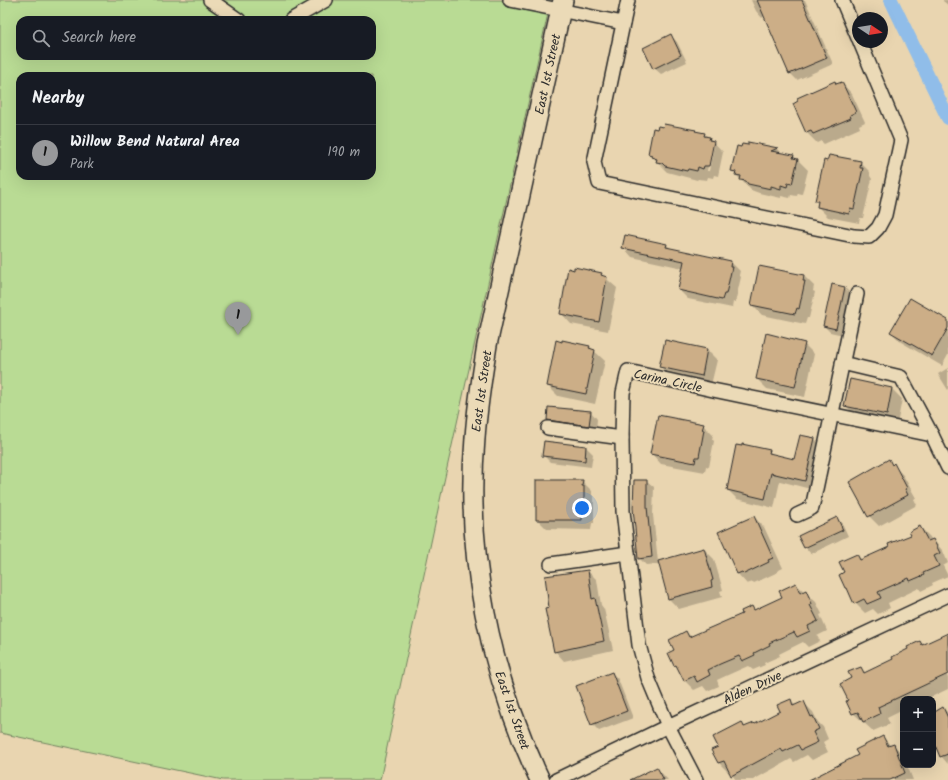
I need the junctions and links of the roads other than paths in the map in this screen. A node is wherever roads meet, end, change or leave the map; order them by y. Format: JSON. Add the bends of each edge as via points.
{"nodes":[{"id":1,"x":210,"y":0,"type":"edge"},
{"id":2,"x":326,"y":0,"type":"edge"},
{"id":3,"x":510,"y":0,"type":"edge"},
{"id":4,"x":628,"y":0,"type":"edge"},
{"id":5,"x":842,"y":0,"type":"edge"},
{"id":6,"x":562,"y":5,"type":"edge"},
{"id":7,"x":233,"y":16,"type":"edge"},
{"id":8,"x":298,"y":16,"type":"edge"},
{"id":9,"x":624,"y":23,"type":"junction"},
{"id":10,"x":852,"y":24,"type":"edge"},
{"id":11,"x":863,"y":48,"type":"edge"},
{"id":12,"x":857,"y":294,"type":"dead end"},
{"id":13,"x":842,"y":362,"type":"junction"},
{"id":14,"x":831,"y":414,"type":"junction"},
{"id":15,"x":548,"y":428,"type":"dead end"},
{"id":16,"x":932,"y":435,"type":"junction"},
{"id":17,"x":622,"y":438,"type":"junction"},
{"id":18,"x":947,"y":463,"type":"edge"},
{"id":19,"x":797,"y":515,"type":"dead end"},
{"id":20,"x":628,"y":553,"type":"junction"},
{"id":21,"x":551,"y":564,"type":"dead end"},
{"id":22,"x":948,"y":595,"type":"edge"},
{"id":23,"x":668,"y":726,"type":"junction"},
{"id":24,"x":540,"y":780,"type":"edge"},
{"id":25,"x":556,"y":780,"type":"edge"},
{"id":26,"x":696,"y":780,"type":"edge"}],
"edges":[{"from":1,"to":7,"type":"street"},
{"from":2,"to":8,"type":"street"},
{"from":3,"to":6,"type":"street"},
{"from":4,"to":9,"type":"street"},
{"from":5,"to":10,"type":"street"},
{"from":6,"to":9,"type":"street"},
{"from":6,"to":24,"type":"street","name":"East 1st Street","via":[[487,345],[479,393],[473,487],[475,535],[488,629],[515,721]]},
{"from":9,"to":11,"type":"street","via":[[594,162],[600,183],[854,236],[869,236],[878,228],[885,215],[901,140]]},
{"from":12,"to":13,"type":"street"},
{"from":13,"to":14,"type":"street"},
{"from":13,"to":16,"type":"street","via":[[901,377]]},
{"from":14,"to":16,"type":"street","name":"Carina Circle"},
{"from":14,"to":17,"type":"street","name":"Carina Circle","via":[[628,371],[623,393]]},
{"from":14,"to":19,"type":"street","via":[[812,508]]},
{"from":15,"to":17,"type":"street"},
{"from":16,"to":18,"type":"street"},
{"from":17,"to":20,"type":"street","name":"Carina Circle","via":[[623,511]]},
{"from":20,"to":21,"type":"street"},
{"from":20,"to":23,"type":"street","name":"Carina Circle","via":[[639,645],[648,678]]},
{"from":22,"to":23,"type":"street","name":"Alden Drive"},
{"from":23,"to":25,"type":"street","name":"Alden Drive"},
{"from":23,"to":26,"type":"street","name":"Carina Circle"}]}
